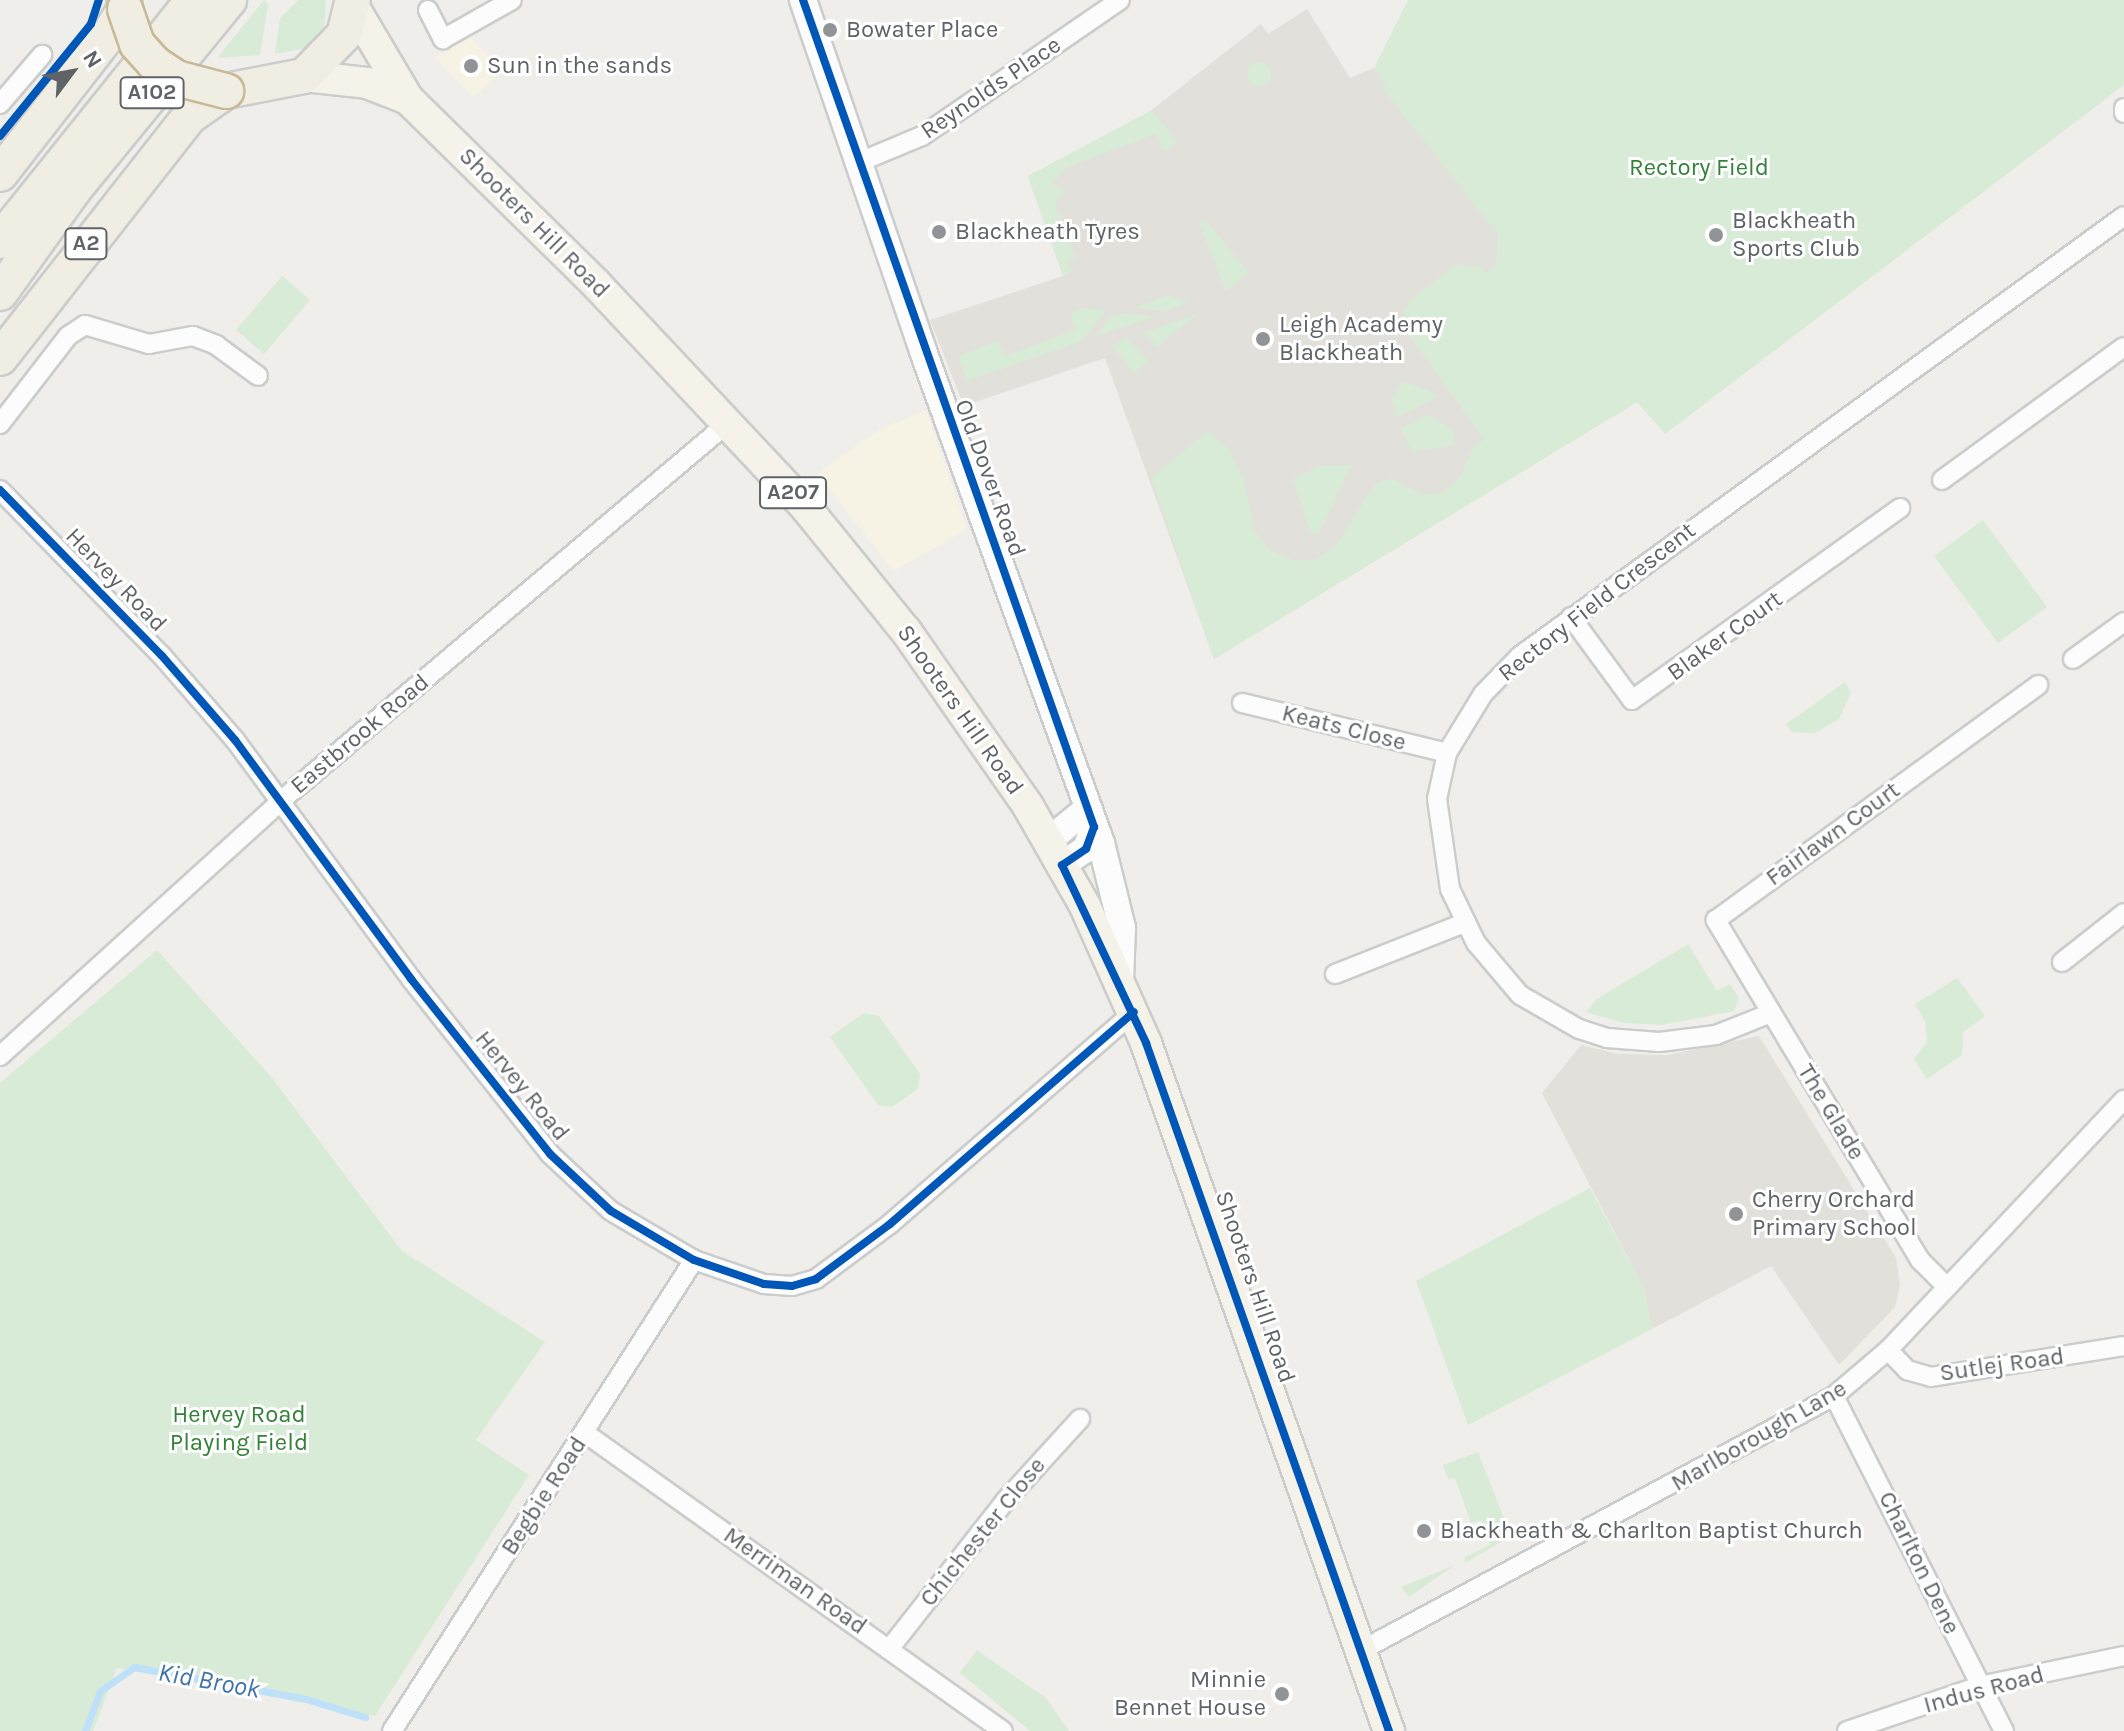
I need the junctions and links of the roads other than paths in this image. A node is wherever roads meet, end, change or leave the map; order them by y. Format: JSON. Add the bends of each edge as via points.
{"nodes":[{"id":1,"x":193,"y":0,"type":"edge"},
{"id":2,"x":229,"y":0,"type":"edge"},
{"id":3,"x":512,"y":0,"type":"edge"},
{"id":4,"x":803,"y":0,"type":"edge"},
{"id":5,"x":1120,"y":0,"type":"edge"},
{"id":6,"x":353,"y":3,"type":"edge"},
{"id":7,"x":124,"y":5,"type":"edge"},
{"id":8,"x":428,"y":10,"type":"dead end"},
{"id":9,"x":42,"y":55,"type":"dead end"},
{"id":10,"x":304,"y":76,"type":"junction"},
{"id":11,"x":226,"y":91,"type":"junction"},
{"id":12,"x":408,"y":99,"type":"junction"},
{"id":13,"x":0,"y":104,"type":"edge"},
{"id":14,"x":857,"y":163,"type":"junction"},
{"id":15,"x":0,"y":174,"type":"edge"},
{"id":16,"x":2124,"y":216,"type":"edge"},
{"id":17,"x":0,"y":241,"type":"edge"},
{"id":18,"x":0,"y":293,"type":"edge"},
{"id":19,"x":2124,"y":347,"type":"edge"},
{"id":20,"x":0,"y":358,"type":"edge"},
{"id":21,"x":258,"y":376,"type":"dead end"},
{"id":22,"x":729,"y":422,"type":"junction"},
{"id":23,"x":0,"y":424,"type":"edge"},
{"id":24,"x":1942,"y":480,"type":"dead end"},
{"id":25,"x":0,"y":490,"type":"edge"},
{"id":26,"x":1900,"y":508,"type":"dead end"},
{"id":27,"x":1571,"y":617,"type":"junction"},
{"id":28,"x":2124,"y":622,"type":"edge"},
{"id":29,"x":2073,"y":659,"type":"dead end"},
{"id":30,"x":2038,"y":685,"type":"dead end"},
{"id":31,"x":1242,"y":703,"type":"dead end"},
{"id":32,"x":1447,"y":753,"type":"junction"},
{"id":33,"x":283,"y":799,"type":"junction"},
{"id":34,"x":1091,"y":818,"type":"junction"},
{"id":35,"x":1055,"y":853,"type":"junction"},
{"id":36,"x":2124,"y":913,"type":"edge"},
{"id":37,"x":1464,"y":923,"type":"junction"},
{"id":38,"x":2062,"y":962,"type":"dead end"},
{"id":39,"x":1335,"y":974,"type":"dead end"},
{"id":40,"x":1120,"y":979,"type":"junction"},
{"id":41,"x":1134,"y":1012,"type":"junction"},
{"id":42,"x":1771,"y":1013,"type":"junction"},
{"id":43,"x":0,"y":1056,"type":"edge"},
{"id":44,"x":2124,"y":1100,"type":"edge"},
{"id":45,"x":694,"y":1260,"type":"junction"},
{"id":46,"x":1947,"y":1287,"type":"junction"},
{"id":47,"x":2124,"y":1346,"type":"edge"},
{"id":48,"x":1888,"y":1350,"type":"junction"},
{"id":49,"x":1834,"y":1396,"type":"junction"},
{"id":50,"x":1080,"y":1419,"type":"dead end"},
{"id":51,"x":585,"y":1433,"type":"junction"},
{"id":52,"x":890,"y":1648,"type":"junction"},
{"id":53,"x":1362,"y":1650,"type":"junction"},
{"id":54,"x":2124,"y":1656,"type":"edge"},
{"id":55,"x":1980,"y":1686,"type":"junction"},
{"id":56,"x":399,"y":1728,"type":"edge"},
{"id":57,"x":1003,"y":1731,"type":"edge"},
{"id":58,"x":1389,"y":1731,"type":"edge"},
{"id":59,"x":1847,"y":1731,"type":"edge"},
{"id":60,"x":2004,"y":1731,"type":"edge"}],
"edges":[{"from":1,"to":17,"type":"highway","number":"A102"},
{"from":2,"to":18,"type":"highway","number":"A102","via":[[76,187]]},
{"from":3,"to":8,"type":"street","via":[[443,39]]},
{"from":4,"to":14,"type":"main road","name":"Old Dover Road"},
{"from":5,"to":14,"type":"street","name":"Reynolds Place","via":[[922,136]]},
{"from":6,"to":10,"type":"highway","via":[[332,53]]},
{"from":6,"to":12,"type":"main road","name":"Shooters Hill Road","number":"A207"},
{"from":7,"to":11,"type":"highway","number":"A2","bridge":true,"via":[[137,44],[154,63],[176,78]]},
{"from":7,"to":15,"type":"highway","number":"A2","via":[[92,56]]},
{"from":9,"to":13,"type":"street"},
{"from":10,"to":11,"type":"highway","number":"A2"},
{"from":10,"to":12,"type":"main road","name":"Shooters Hill Road","number":"A207","via":[[367,83]]},
{"from":11,"to":20,"type":"highway","number":"A2","via":[[176,132]]},
{"from":12,"to":22,"type":"main road","name":"Shooters Hill Road","number":"A207"},
{"from":14,"to":34,"type":"main road","name":"Old Dover Road"},
{"from":16,"to":27,"type":"street","name":"Rectory Field Crescent"},
{"from":19,"to":24,"type":"street"},
{"from":21,"to":23,"type":"street","via":[[216,345],[193,336],[149,344],[85,325],[68,336]]},
{"from":22,"to":33,"type":"street","name":"Eastbrook Road"},
{"from":22,"to":35,"type":"main road","name":"Shooters Hill Road","number":"A207","via":[[906,631]]},
{"from":25,"to":33,"type":"street","name":"Hervey Road","via":[[162,656]]},
{"from":26,"to":27,"type":"street","name":"Blaker Court","via":[[1632,700]]},
{"from":27,"to":32,"type":"street","name":"Rectory Field Crescent","via":[[1498,676]]},
{"from":28,"to":29,"type":"street"},
{"from":30,"to":42,"type":"street","name":"Fairlawn Court","via":[[1716,920]]},
{"from":31,"to":32,"type":"street","name":"Keats Close"},
{"from":32,"to":37,"type":"street","name":"Rectory Field Crescent","via":[[1437,799],[1438,827],[1450,889]]},
{"from":33,"to":43,"type":"street","name":"Eastbrook Road"},
{"from":33,"to":45,"type":"street","name":"Hervey Road","via":[[411,979],[550,1154],[611,1211]]},
{"from":34,"to":35,"type":"main road"},
{"from":34,"to":40,"type":"main road","name":"Old Dover Road","via":[[1122,928]]},
{"from":35,"to":40,"type":"main road","name":"Shooters Hill Road","number":"A207"},
{"from":36,"to":38,"type":"street"},
{"from":37,"to":39,"type":"street"},
{"from":37,"to":42,"type":"street","name":"Rectory Field Crescent","via":[[1494,969],[1520,995],[1579,1029],[1607,1038],[1689,1040]]},
{"from":40,"to":41,"type":"main road","name":"Shooters Hill Road","number":"A207"},
{"from":41,"to":45,"type":"street","name":"Hervey Road","via":[[890,1224],[816,1279],[792,1286],[764,1284]]},
{"from":41,"to":53,"type":"main road","name":"Shooters Hill Road","number":"A207"},
{"from":42,"to":46,"type":"street","name":"The Glade","via":[[1920,1260]]},
{"from":44,"to":46,"type":"street","name":"Marlborough Lane"},
{"from":45,"to":51,"type":"street","name":"Begbie Road"},
{"from":46,"to":48,"type":"street","name":"Marlborough Lane"},
{"from":47,"to":48,"type":"street","name":"Sutlej Road","via":[[1931,1377],[1907,1370]]},
{"from":48,"to":49,"type":"street","name":"Marlborough Lane"},
{"from":49,"to":53,"type":"street","name":"Marlborough Lane"},
{"from":49,"to":55,"type":"street","name":"Charlton Dene"},
{"from":50,"to":52,"type":"street","name":"Chichester Close","via":[[1006,1500]]},
{"from":51,"to":52,"type":"street","name":"Merriman Road"},
{"from":51,"to":56,"type":"street","name":"Begbie Road"},
{"from":52,"to":57,"type":"street","name":"Merriman Road"},
{"from":53,"to":58,"type":"main road","name":"Shooters Hill Road","number":"A207"},
{"from":54,"to":55,"type":"street","name":"Indus Road"},
{"from":55,"to":59,"type":"street","name":"Indus Road"},
{"from":55,"to":60,"type":"street","name":"Charlton Dene"}]}
